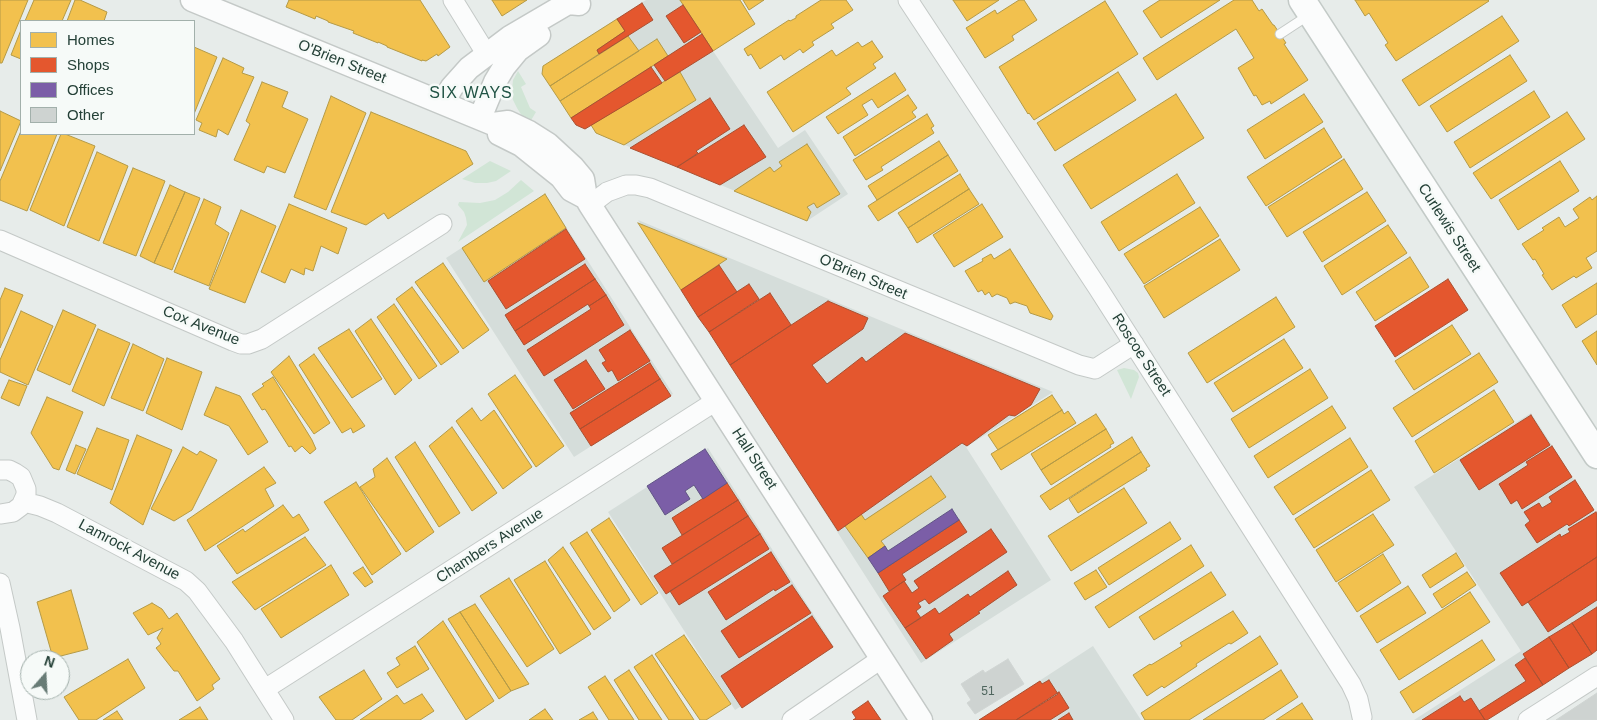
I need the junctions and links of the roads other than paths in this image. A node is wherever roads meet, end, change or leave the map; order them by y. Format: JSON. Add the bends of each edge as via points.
{"nodes":[{"id":1,"x":192,"y":0,"type":"edge"},
{"id":2,"x":453,"y":0,"type":"edge"},
{"id":3,"x":908,"y":0,"type":"edge"},
{"id":4,"x":582,"y":2,"type":"edge"},
{"id":5,"x":1306,"y":7,"type":"edge"},
{"id":6,"x":1280,"y":34,"type":"dead end"},
{"id":7,"x":487,"y":55,"type":"junction"},
{"id":8,"x":444,"y":103,"type":"junction"},
{"id":9,"x":486,"y":121,"type":"junction"},
{"id":10,"x":588,"y":201,"type":"junction"},
{"id":11,"x":442,"y":224,"type":"dead end"},
{"id":12,"x":0,"y":240,"type":"edge"},
{"id":13,"x":1134,"y":344,"type":"junction"},
{"id":14,"x":716,"y":401,"type":"junction"},
{"id":15,"x":1597,"y":455,"type":"edge"},
{"id":16,"x":0,"y":470,"type":"edge"},
{"id":17,"x":24,"y":502,"type":"junction"},
{"id":18,"x":0,"y":514,"type":"edge"},
{"id":19,"x":0,"y":583,"type":"edge"},
{"id":20,"x":881,"y":659,"type":"junction"},
{"id":21,"x":1597,"y":676,"type":"edge"},
{"id":22,"x":265,"y":690,"type":"junction"},
{"id":23,"x":1362,"y":717,"type":"dead end"},
{"id":24,"x":27,"y":720,"type":"edge"},
{"id":25,"x":284,"y":720,"type":"edge"},
{"id":26,"x":792,"y":720,"type":"edge"},
{"id":27,"x":921,"y":720,"type":"edge"},
{"id":28,"x":1528,"y":720,"type":"edge"}],
"edges":[{"from":1,"to":8,"type":"street","name":"O'Brien Street"},
{"from":2,"to":7,"type":"street"},
{"from":3,"to":13,"type":"street","name":"Roscoe Street"},
{"from":4,"to":7,"type":"street","via":[[568,3],[510,37]]},
{"from":4,"to":9,"type":"street","via":[[574,12],[518,50],[504,67],[496,82]]},
{"from":5,"to":6,"type":"lane"},
{"from":5,"to":15,"type":"main road","name":"Curlewis Street"},
{"from":7,"to":8,"type":"street","via":[[452,86]]},
{"from":8,"to":9,"type":"street","name":"O'Brien Street"},
{"from":9,"to":10,"type":"street","name":"O'Brien Street"},
{"from":10,"to":13,"type":"street","name":"O'Brien Street","via":[[626,185],[650,188],[1087,368],[1094,368]]},
{"from":10,"to":14,"type":"street","name":"Hall Street"},
{"from":11,"to":12,"type":"street","name":"Cox Avenue","via":[[262,339],[248,344],[233,341]]},
{"from":13,"to":23,"type":"street","name":"Roscoe Street","via":[[1351,684]]},
{"from":14,"to":20,"type":"street","name":"Hall Street"},
{"from":14,"to":22,"type":"street","name":"Chambers Avenue"},
{"from":16,"to":17,"type":"street","via":[[9,470],[21,477],[26,489]]},
{"from":17,"to":18,"type":"street","via":[[13,512]]},
{"from":17,"to":22,"type":"street","name":"Lamrock Avenue","via":[[57,512],[186,580],[234,641]]},
{"from":19,"to":24,"type":"street"},
{"from":20,"to":26,"type":"street"},
{"from":20,"to":27,"type":"street","name":"Hall Street"},
{"from":21,"to":28,"type":"street"},
{"from":22,"to":25,"type":"street","name":"Lamrock Avenue"}]}
